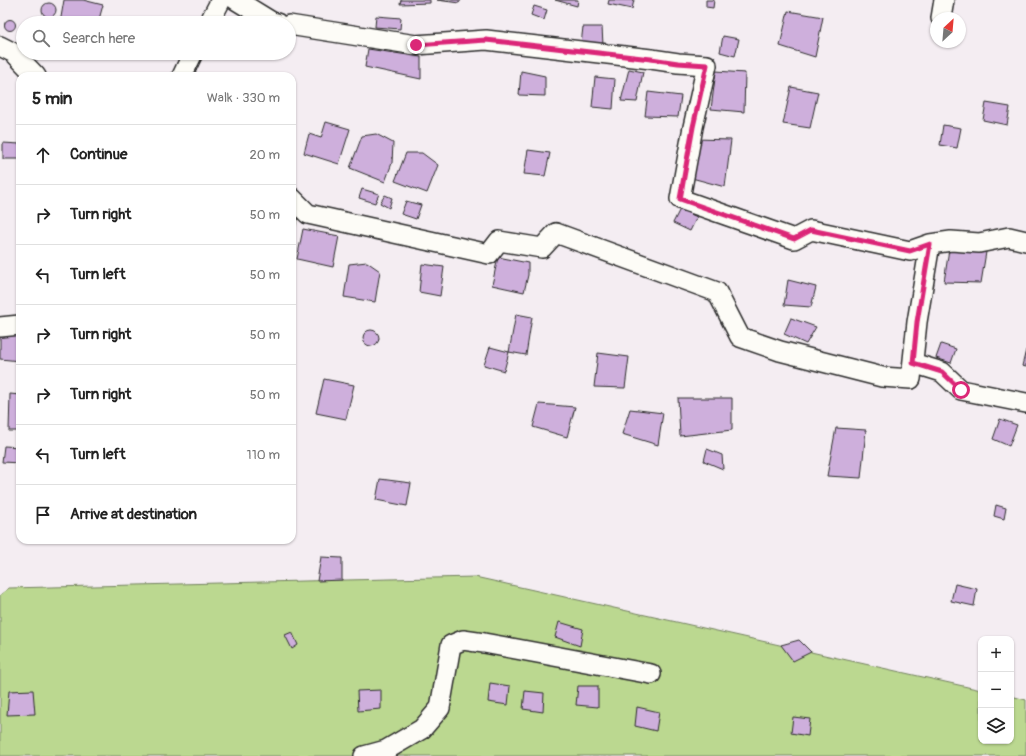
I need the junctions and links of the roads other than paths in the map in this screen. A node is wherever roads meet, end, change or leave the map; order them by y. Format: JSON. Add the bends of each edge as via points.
{"nodes":[{"id":1,"x":221,"y":0,"type":"edge"},
{"id":2,"x":236,"y":0,"type":"edge"},
{"id":3,"x":944,"y":0,"type":"edge"},
{"id":4,"x":942,"y":12,"type":"edge"},
{"id":5,"x":213,"y":16,"type":"edge"},
{"id":6,"x":262,"y":16,"type":"edge"},
{"id":7,"x":296,"y":26,"type":"edge"},
{"id":8,"x":0,"y":46,"type":"edge"},
{"id":9,"x":16,"y":55,"type":"edge"},
{"id":10,"x":21,"y":60,"type":"edge"},
{"id":11,"x":190,"y":60,"type":"edge"},
{"id":12,"x":32,"y":72,"type":"edge"},
{"id":13,"x":184,"y":72,"type":"edge"},
{"id":14,"x":296,"y":202,"type":"edge"},
{"id":15,"x":1026,"y":241,"type":"edge"},
{"id":16,"x":930,"y":244,"type":"junction"},
{"id":17,"x":16,"y":325,"type":"edge"},
{"id":18,"x":0,"y":327,"type":"edge"},
{"id":19,"x":913,"y":363,"type":"junction"},
{"id":20,"x":1026,"y":403,"type":"edge"},
{"id":21,"x":652,"y":674,"type":"dead end"},
{"id":22,"x":364,"y":756,"type":"edge"}],
"edges":[{"from":1,"to":5,"type":"street"},
{"from":2,"to":6,"type":"street"},
{"from":3,"to":4,"type":"street"},
{"from":7,"to":16,"type":"street","via":[[416,45],[486,40],[707,65],[680,199],[794,239],[811,230],[910,251]]},
{"from":8,"to":9,"type":"street"},
{"from":10,"to":12,"type":"street"},
{"from":11,"to":13,"type":"street"},
{"from":14,"to":19,"type":"street","via":[[308,214],[489,254],[499,241],[542,248],[556,233],[717,292],[740,337],[780,351],[882,377],[911,379]]},
{"from":15,"to":16,"type":"street","via":[[1009,237],[979,243],[951,241]]},
{"from":16,"to":19,"type":"street"},
{"from":17,"to":18,"type":"street"},
{"from":19,"to":20,"type":"street","via":[[942,372],[961,390]]},
{"from":21,"to":22,"type":"street","via":[[463,640],[451,645],[440,708],[422,729],[386,750]]}]}
